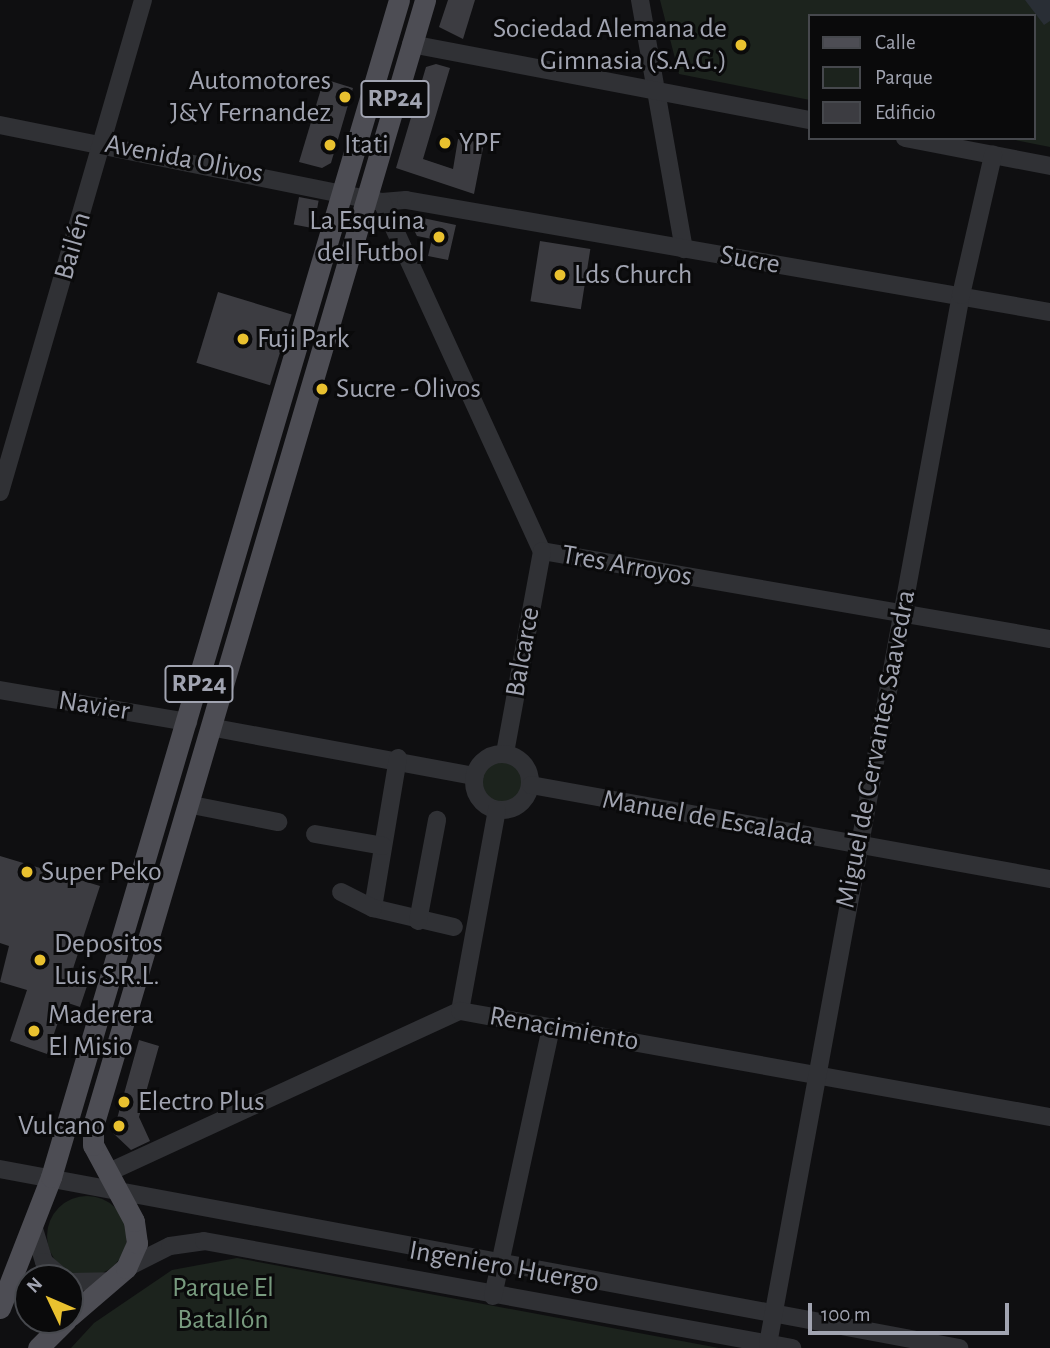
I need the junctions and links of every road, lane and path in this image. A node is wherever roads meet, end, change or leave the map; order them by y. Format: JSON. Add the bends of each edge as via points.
{"nodes":[{"id":1,"x":143,"y":0,"type":"edge"},
{"id":2,"x":399,"y":0,"type":"edge"},
{"id":3,"x":425,"y":0,"type":"edge"},
{"id":4,"x":640,"y":0,"type":"edge"},
{"id":5,"x":411,"y":44,"type":"junction"},
{"id":6,"x":657,"y":90,"type":"junction"},
{"id":7,"x":808,"y":120,"type":"edge"},
{"id":8,"x":0,"y":125,"type":"edge"},
{"id":9,"x":915,"y":140,"type":"edge"},
{"id":10,"x":103,"y":144,"type":"junction"},
{"id":11,"x":993,"y":155,"type":"junction"},
{"id":12,"x":1050,"y":166,"type":"edge"},
{"id":13,"x":345,"y":190,"type":"junction"},
{"id":14,"x":375,"y":200,"type":"junction"},
{"id":15,"x":684,"y":249,"type":"junction"},
{"id":16,"x":961,"y":295,"type":"junction"},
{"id":17,"x":1050,"y":312,"type":"edge"},
{"id":18,"x":7,"y":443,"type":"edge"},
{"id":19,"x":0,"y":492,"type":"edge"},
{"id":20,"x":542,"y":551,"type":"junction"},
{"id":21,"x":902,"y":612,"type":"junction"},
{"id":22,"x":1050,"y":639,"type":"edge"},
{"id":23,"x":0,"y":690,"type":"edge"},
{"id":24,"x":188,"y":722,"type":"junction"},
{"id":25,"x":215,"y":728,"type":"junction"},
{"id":26,"x":505,"y":753,"type":"junction"},
{"id":27,"x":398,"y":758,"type":"junction"},
{"id":28,"x":475,"y":776,"type":"junction"},
{"id":29,"x":531,"y":785,"type":"junction"},
{"id":30,"x":192,"y":805,"type":"junction"},
{"id":31,"x":497,"y":810,"type":"junction"},
{"id":32,"x":438,"y":820,"type":"dead end"},
{"id":33,"x":278,"y":822,"type":"dead end"},
{"id":34,"x":315,"y":834,"type":"dead end"},
{"id":35,"x":858,"y":845,"type":"junction"},
{"id":36,"x":383,"y":846,"type":"junction"},
{"id":37,"x":1050,"y":879,"type":"edge"},
{"id":38,"x":341,"y":892,"type":"dead end"},
{"id":39,"x":373,"y":908,"type":"junction"},
{"id":40,"x":418,"y":921,"type":"junction"},
{"id":41,"x":454,"y":927,"type":"dead end"},
{"id":42,"x":460,"y":1011,"type":"junction"},
{"id":43,"x":551,"y":1027,"type":"junction"},
{"id":44,"x":816,"y":1075,"type":"junction"},
{"id":45,"x":1050,"y":1117,"type":"edge"},
{"id":46,"x":0,"y":1169,"type":"edge"},
{"id":47,"x":51,"y":1177,"type":"junction"},
{"id":48,"x":111,"y":1182,"type":"junction"},
{"id":49,"x":34,"y":1229,"type":"junction"},
{"id":50,"x":46,"y":1264,"type":"edge"},
{"id":51,"x":126,"y":1268,"type":"junction"},
{"id":52,"x":503,"y":1268,"type":"junction"},
{"id":53,"x":109,"y":1281,"type":"junction"},
{"id":54,"x":84,"y":1282,"type":"edge"},
{"id":55,"x":593,"y":1283,"type":"junction"},
{"id":56,"x":493,"y":1296,"type":"junction"},
{"id":57,"x":84,"y":1303,"type":"edge"},
{"id":58,"x":0,"y":1308,"type":"edge"},
{"id":59,"x":587,"y":1311,"type":"junction"},
{"id":60,"x":774,"y":1315,"type":"junction"},
{"id":61,"x":52,"y":1334,"type":"edge"},
{"id":62,"x":768,"y":1344,"type":"junction"},
{"id":63,"x":38,"y":1348,"type":"edge"},
{"id":64,"x":792,"y":1348,"type":"edge"},
{"id":65,"x":959,"y":1348,"type":"edge"}],
"edges":[{"from":1,"to":10,"type":"street","name":"Bailén"},
{"from":2,"to":13,"type":"main road","number":"RP24"},
{"from":3,"to":5,"type":"main road","number":"RP24"},
{"from":4,"to":6,"type":"street"},
{"from":5,"to":6,"type":"street"},
{"from":5,"to":14,"type":"main road","number":"RP24"},
{"from":6,"to":7,"type":"street"},
{"from":6,"to":15,"type":"street"},
{"from":8,"to":10,"type":"street","name":"Avenida Olivos"},
{"from":9,"to":11,"type":"street"},
{"from":10,"to":13,"type":"street","name":"Avenida Olivos"},
{"from":10,"to":18,"type":"street","name":"Bailén"},
{"from":11,"to":12,"type":"street"},
{"from":11,"to":16,"type":"street","name":"Miguel de Cervantes Saavedra"},
{"from":13,"to":14,"type":"street","name":"Avenida Olivos"},
{"from":13,"to":24,"type":"main road","number":"RP24"},
{"from":14,"to":15,"type":"street","name":"Sucre","via":[[407,200]]},
{"from":14,"to":20,"type":"street","name":"Tres Arroyos"},
{"from":14,"to":25,"type":"main road","number":"RP24"},
{"from":15,"to":16,"type":"street","name":"Sucre"},
{"from":16,"to":17,"type":"street","name":"Sucre"},
{"from":16,"to":21,"type":"street","name":"Miguel de Cervantes Saavedra"},
{"from":18,"to":19,"type":"street","name":"Bailén"},
{"from":20,"to":21,"type":"street","name":"Tres Arroyos"},
{"from":20,"to":26,"type":"street","name":"Balcarce"},
{"from":21,"to":22,"type":"street","name":"Tres Arroyos"},
{"from":21,"to":35,"type":"street","name":"Miguel de Cervantes Saavedra"},
{"from":23,"to":24,"type":"street","name":"Navier"},
{"from":24,"to":47,"type":"main road","number":"RP24"},
{"from":25,"to":27,"type":"street"},
{"from":25,"to":30,"type":"main road","number":"RP24"},
{"from":26,"to":28,"type":"street","via":[[482,761]]},
{"from":26,"to":29,"type":"street","via":[[527,768]]},
{"from":27,"to":28,"type":"street"},
{"from":27,"to":36,"type":"street"},
{"from":28,"to":31,"type":"street","via":[[476,793]]},
{"from":29,"to":31,"type":"street","via":[[519,805]]},
{"from":29,"to":35,"type":"street","name":"Manuel de Escalada"},
{"from":30,"to":33,"type":"street"},
{"from":30,"to":48,"type":"main road","number":"RP24","via":[[93,1126],[93,1145]]},
{"from":31,"to":42,"type":"street"},
{"from":32,"to":40,"type":"street"},
{"from":34,"to":36,"type":"street"},
{"from":35,"to":37,"type":"street","name":"Manuel de Escalada"},
{"from":35,"to":44,"type":"street","name":"Miguel de Cervantes Saavedra"},
{"from":36,"to":39,"type":"street"},
{"from":38,"to":39,"type":"street"},
{"from":39,"to":40,"type":"street"},
{"from":40,"to":41,"type":"street"},
{"from":42,"to":43,"type":"street","name":"Renacimiento"},
{"from":42,"to":48,"type":"street","name":"Renacimiento"},
{"from":43,"to":44,"type":"street","name":"Renacimiento"},
{"from":43,"to":52,"type":"street"},
{"from":44,"to":45,"type":"street","name":"Renacimiento"},
{"from":44,"to":60,"type":"street","name":"Miguel de Cervantes Saavedra"},
{"from":46,"to":47,"type":"street","name":"Ingeniero Huergo"},
{"from":47,"to":48,"type":"street","name":"Ingeniero Huergo"},
{"from":47,"to":49,"type":"main road","number":"RP24"},
{"from":48,"to":51,"type":"main road","number":"RP24","via":[[136,1231]]},
{"from":48,"to":52,"type":"street","name":"Ingeniero Huergo"},
{"from":49,"to":50,"type":"street"},
{"from":49,"to":58,"type":"main road","number":"RP24"},
{"from":51,"to":53,"type":"main road"},
{"from":51,"to":56,"type":"street","name":"Ingeniero Huergo","via":[[170,1246],[204,1241]]},
{"from":52,"to":55,"type":"street","name":"Ingeniero Huergo"},
{"from":52,"to":56,"type":"street"},
{"from":53,"to":54,"type":"street"},
{"from":53,"to":57,"type":"main road"},
{"from":55,"to":59,"type":"street"},
{"from":55,"to":60,"type":"street","name":"Ingeniero Huergo"},
{"from":56,"to":59,"type":"street","name":"Ingeniero Huergo"},
{"from":59,"to":62,"type":"street","name":"Ingeniero Huergo"},
{"from":60,"to":62,"type":"street","name":"Miguel de Cervantes Saavedra"},
{"from":60,"to":65,"type":"street","name":"Ingeniero Huergo"},
{"from":61,"to":63,"type":"main road"},
{"from":62,"to":64,"type":"street","name":"Ingeniero Huergo"}]}
